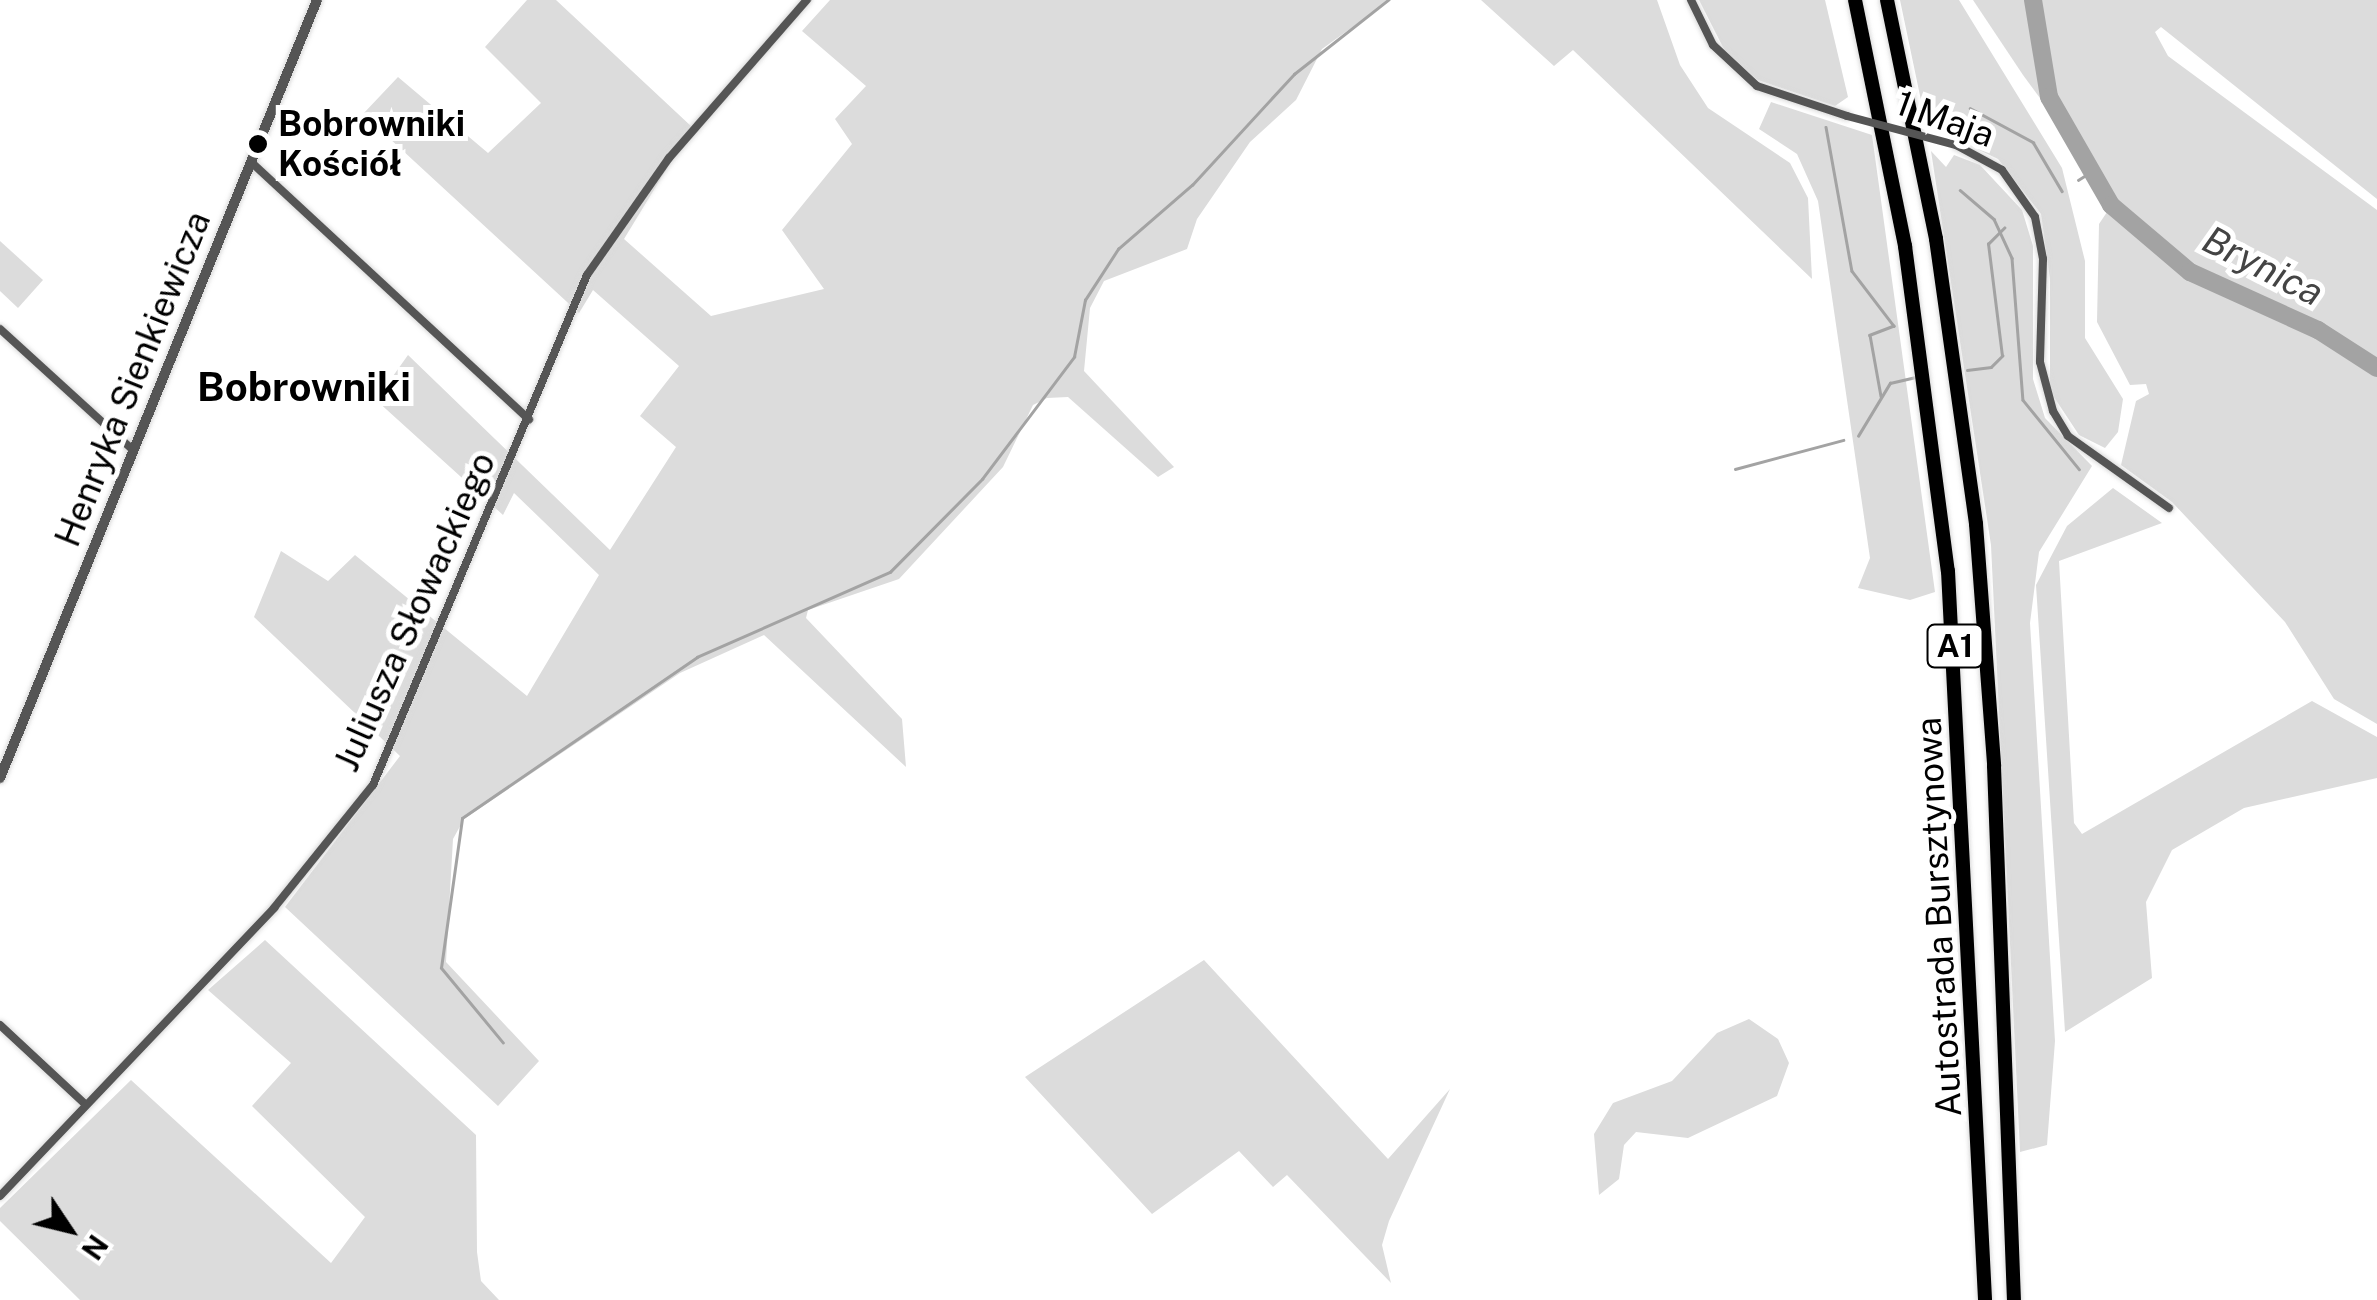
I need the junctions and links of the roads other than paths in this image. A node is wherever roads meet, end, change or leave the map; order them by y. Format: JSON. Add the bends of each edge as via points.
{"nodes":[{"id":1,"x":317,"y":0,"type":"edge"},
{"id":2,"x":807,"y":0,"type":"edge"},
{"id":3,"x":1691,"y":0,"type":"edge"},
{"id":4,"x":1855,"y":0,"type":"edge"},
{"id":5,"x":1887,"y":0,"type":"edge"},
{"id":6,"x":251,"y":162,"type":"junction"},
{"id":7,"x":0,"y":329,"type":"edge"},
{"id":8,"x":529,"y":419,"type":"junction"},
{"id":9,"x":133,"y":450,"type":"junction"},
{"id":10,"x":2169,"y":508,"type":"dead end"},
{"id":11,"x":0,"y":778,"type":"edge"},
{"id":12,"x":0,"y":1025,"type":"edge"},
{"id":13,"x":86,"y":1105,"type":"junction"},
{"id":14,"x":0,"y":1196,"type":"edge"},
{"id":15,"x":1985,"y":1300,"type":"edge"},
{"id":16,"x":2014,"y":1300,"type":"edge"}],
"edges":[{"from":1,"to":6,"type":"street","name":"Henryka Sienkiewicza"},
{"from":2,"to":8,"type":"street","name":"Juliusza Słowackiego","via":[[625,214],[587,276]]},
{"from":3,"to":10,"type":"street","name":"1 Maja","bridge":true,"via":[[1713,45],[1757,86],[1956,145],[2002,170],[2035,216],[2043,259],[2040,362],[2054,410],[2068,436]]},
{"from":4,"to":15,"type":"highway","name":"Autostrada Bursztynowa","number":"A1","via":[[1908,265],[1948,570]]},
{"from":5,"to":16,"type":"highway","name":"Autostrada Bursztynowa","number":"A1","via":[[1939,257],[1978,544]]},
{"from":6,"to":8,"type":"street"},
{"from":6,"to":9,"type":"street","name":"Henryka Sienkiewicza"},
{"from":7,"to":9,"type":"street"},
{"from":8,"to":13,"type":"street","name":"Juliusza Słowackiego","via":[[373,785],[314,864]]},
{"from":9,"to":11,"type":"street","name":"Henryka Sienkiewicza"},
{"from":12,"to":13,"type":"street"},
{"from":13,"to":14,"type":"street","name":"Juliusza Słowackiego"}]}
